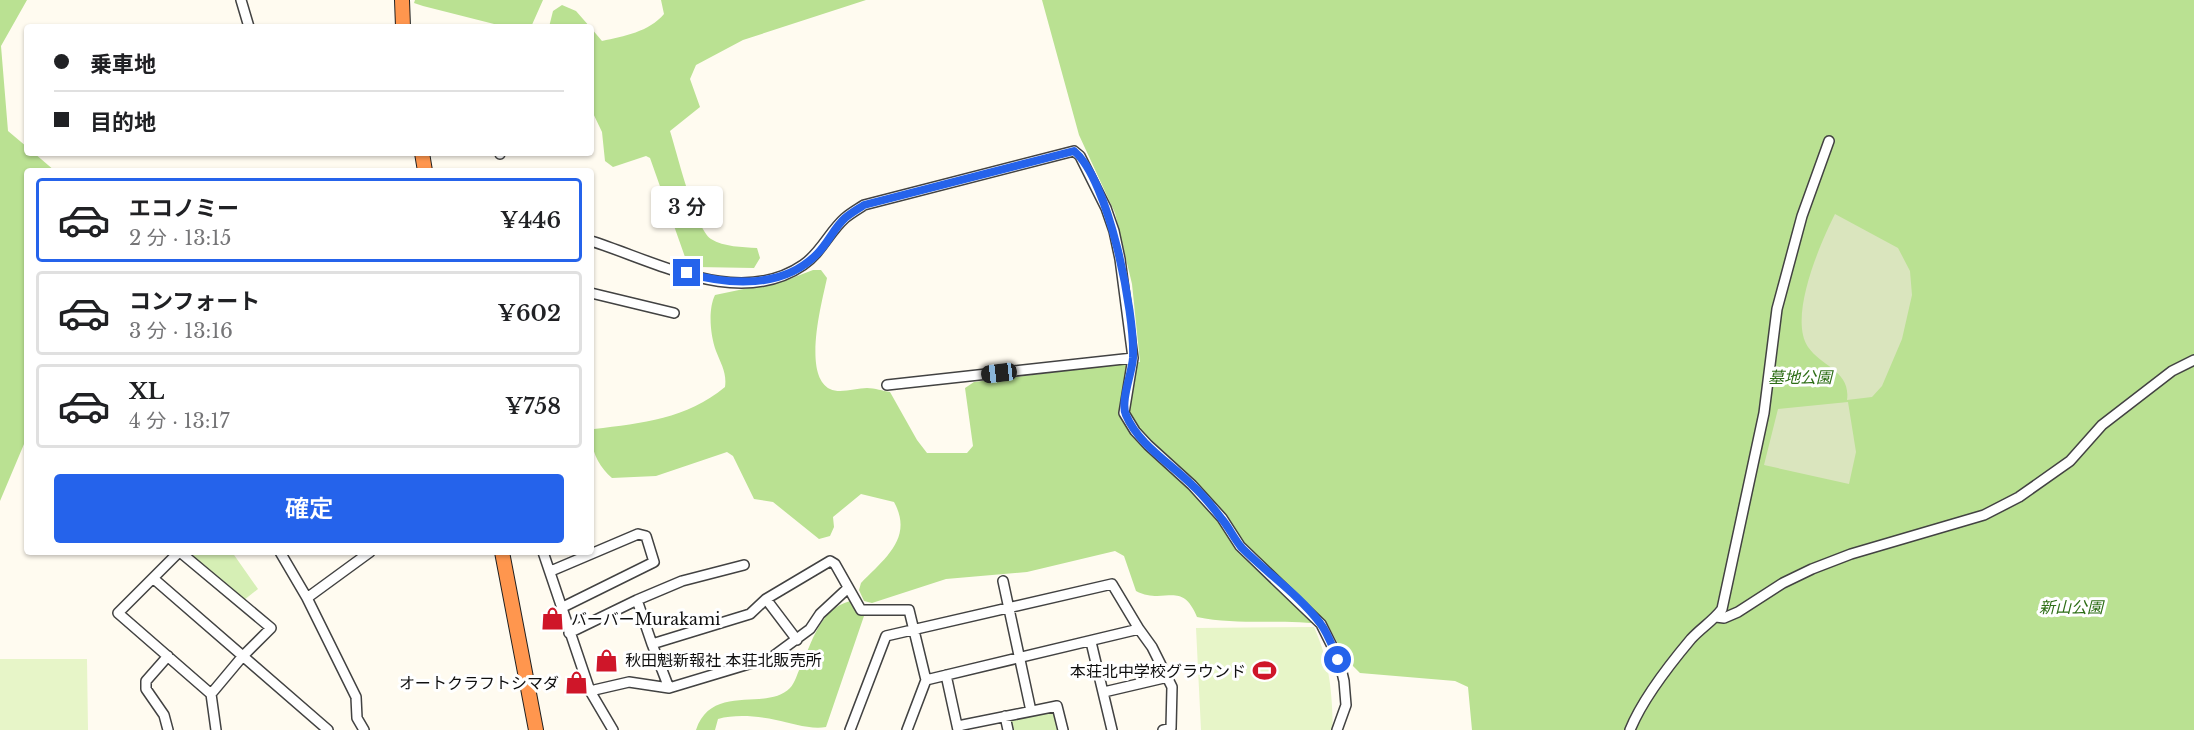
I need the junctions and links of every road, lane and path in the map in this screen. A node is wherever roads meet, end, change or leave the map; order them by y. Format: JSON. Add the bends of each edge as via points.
{"nodes":[{"id":1,"x":241,"y":0,"type":"edge"},
{"id":2,"x":402,"y":0,"type":"edge"},
{"id":3,"x":248,"y":24,"type":"edge"},
{"id":4,"x":403,"y":24,"type":"edge"},
{"id":5,"x":1829,"y":141,"type":"dead end"},
{"id":6,"x":594,"y":242,"type":"edge"},
{"id":7,"x":594,"y":294,"type":"edge"},
{"id":8,"x":674,"y":313,"type":"dead end"},
{"id":9,"x":1133,"y":358,"type":"junction"},
{"id":10,"x":2194,"y":360,"type":"edge"},
{"id":11,"x":887,"y":386,"type":"dead end"},
{"id":12,"x":594,"y":553,"type":"edge"},
{"id":13,"x":177,"y":555,"type":"edge"},
{"id":14,"x":184,"y":555,"type":"edge"},
{"id":15,"x":282,"y":555,"type":"edge"},
{"id":16,"x":366,"y":555,"type":"edge"},
{"id":17,"x":503,"y":555,"type":"edge"},
{"id":18,"x":544,"y":555,"type":"edge"},
{"id":19,"x":589,"y":555,"type":"edge"},
{"id":20,"x":744,"y":565,"type":"dead end"},
{"id":21,"x":551,"y":571,"type":"junction"},
{"id":22,"x":154,"y":579,"type":"junction"},
{"id":23,"x":1003,"y":581,"type":"dead end"},
{"id":24,"x":848,"y":588,"type":"junction"},
{"id":25,"x":307,"y":598,"type":"junction"},
{"id":26,"x":766,"y":599,"type":"junction"},
{"id":27,"x":638,"y":600,"type":"junction"},
{"id":28,"x":561,"y":608,"type":"junction"},
{"id":29,"x":1009,"y":609,"type":"junction"},
{"id":30,"x":1716,"y":618,"type":"junction"},
{"id":31,"x":1139,"y":629,"type":"junction"},
{"id":32,"x":914,"y":630,"type":"junction"},
{"id":33,"x":569,"y":633,"type":"junction"},
{"id":34,"x":797,"y":640,"type":"junction"},
{"id":35,"x":1091,"y":642,"type":"junction"},
{"id":36,"x":652,"y":644,"type":"junction"},
{"id":37,"x":168,"y":656,"type":"junction"},
{"id":38,"x":242,"y":657,"type":"junction"},
{"id":39,"x":1019,"y":659,"type":"junction"},
{"id":40,"x":946,"y":675,"type":"junction"},
{"id":41,"x":1168,"y":677,"type":"junction"},
{"id":42,"x":926,"y":680,"type":"junction"},
{"id":43,"x":669,"y":688,"type":"junction"},
{"id":44,"x":590,"y":691,"type":"junction"},
{"id":45,"x":1104,"y":692,"type":"junction"},
{"id":46,"x":211,"y":694,"type":"junction"},
{"id":47,"x":1031,"y":711,"type":"junction"},
{"id":48,"x":1005,"y":716,"type":"junction"},
{"id":49,"x":323,"y":728,"type":"edge"},
{"id":50,"x":958,"y":728,"type":"edge"},
{"id":51,"x":168,"y":730,"type":"edge"},
{"id":52,"x":216,"y":730,"type":"edge"},
{"id":53,"x":364,"y":730,"type":"edge"},
{"id":54,"x":536,"y":730,"type":"edge"},
{"id":55,"x":613,"y":730,"type":"edge"},
{"id":56,"x":850,"y":730,"type":"edge"},
{"id":57,"x":907,"y":730,"type":"edge"},
{"id":58,"x":1008,"y":730,"type":"edge"},
{"id":59,"x":1063,"y":730,"type":"edge"},
{"id":60,"x":1112,"y":730,"type":"edge"},
{"id":61,"x":1163,"y":730,"type":"edge"},
{"id":62,"x":1337,"y":730,"type":"edge"},
{"id":63,"x":1630,"y":730,"type":"edge"}],
"edges":[{"from":1,"to":3,"type":"street"},
{"from":2,"to":4,"type":"highway"},
{"from":5,"to":30,"type":"street","via":[[1802,216],[1777,309],[1764,413],[1731,577]]},
{"from":6,"to":9,"type":"street","via":[[712,280],[767,280],[801,267],[817,254],[845,218],[864,205],[1074,151],[1093,180],[1114,231]]},
{"from":7,"to":8,"type":"street"},
{"from":9,"to":11,"type":"street"},
{"from":9,"to":62,"type":"street","via":[[1124,413],[1135,431],[1192,485],[1222,518],[1240,546],[1321,624],[1344,681],[1346,705]]},
{"from":10,"to":30,"type":"street","via":[[2172,371],[2102,425],[2070,461],[2019,497],[1984,515],[1812,569],[1738,612]]},
{"from":12,"to":28,"type":"street","via":[[638,534],[646,536],[654,562]]},
{"from":13,"to":22,"type":"street"},
{"from":14,"to":38,"type":"street","via":[[271,628]]},
{"from":15,"to":25,"type":"street"},
{"from":16,"to":25,"type":"street"},
{"from":17,"to":54,"type":"highway"},
{"from":18,"to":21,"type":"street"},
{"from":19,"to":21,"type":"street"},
{"from":20,"to":27,"type":"street","via":[[682,581]]},
{"from":21,"to":28,"type":"street"},
{"from":22,"to":37,"type":"street","via":[[118,613]]},
{"from":22,"to":38,"type":"street"},
{"from":23,"to":29,"type":"street"},
{"from":24,"to":26,"type":"street","via":[[830,561]]},
{"from":24,"to":32,"type":"street","via":[[861,610],[909,610]]},
{"from":24,"to":34,"type":"street"},
{"from":25,"to":53,"type":"street","via":[[356,697],[357,718]]},
{"from":26,"to":34,"type":"street"},
{"from":26,"to":36,"type":"street","via":[[750,614]]},
{"from":27,"to":33,"type":"street"},
{"from":27,"to":36,"type":"street"},
{"from":28,"to":33,"type":"street"},
{"from":29,"to":31,"type":"street","via":[[1112,584]]},
{"from":29,"to":32,"type":"street"},
{"from":29,"to":39,"type":"street"},
{"from":30,"to":63,"type":"street","via":[[1692,638],[1647,699]]},
{"from":31,"to":35,"type":"street"},
{"from":31,"to":41,"type":"street"},
{"from":32,"to":42,"type":"street"},
{"from":32,"to":56,"type":"street","via":[[886,636]]},
{"from":33,"to":44,"type":"street"},
{"from":34,"to":43,"type":"street","via":[[772,657]]},
{"from":35,"to":39,"type":"street"},
{"from":35,"to":45,"type":"street"},
{"from":36,"to":43,"type":"street"},
{"from":37,"to":46,"type":"street"},
{"from":37,"to":51,"type":"street","via":[[146,681],[146,689],[164,715]]},
{"from":38,"to":46,"type":"street"},
{"from":38,"to":49,"type":"street"},
{"from":39,"to":40,"type":"street"},
{"from":39,"to":47,"type":"street"},
{"from":40,"to":42,"type":"street"},
{"from":40,"to":50,"type":"street"},
{"from":41,"to":45,"type":"street"},
{"from":41,"to":61,"type":"street","via":[[1172,687],[1171,728]]},
{"from":42,"to":57,"type":"street"},
{"from":43,"to":44,"type":"street","via":[[629,682]]},
{"from":44,"to":55,"type":"street"},
{"from":45,"to":60,"type":"street"},
{"from":46,"to":52,"type":"street"},
{"from":47,"to":48,"type":"street"},
{"from":47,"to":59,"type":"street","via":[[1057,706]]},
{"from":48,"to":50,"type":"street"},
{"from":48,"to":58,"type":"street"}]}
